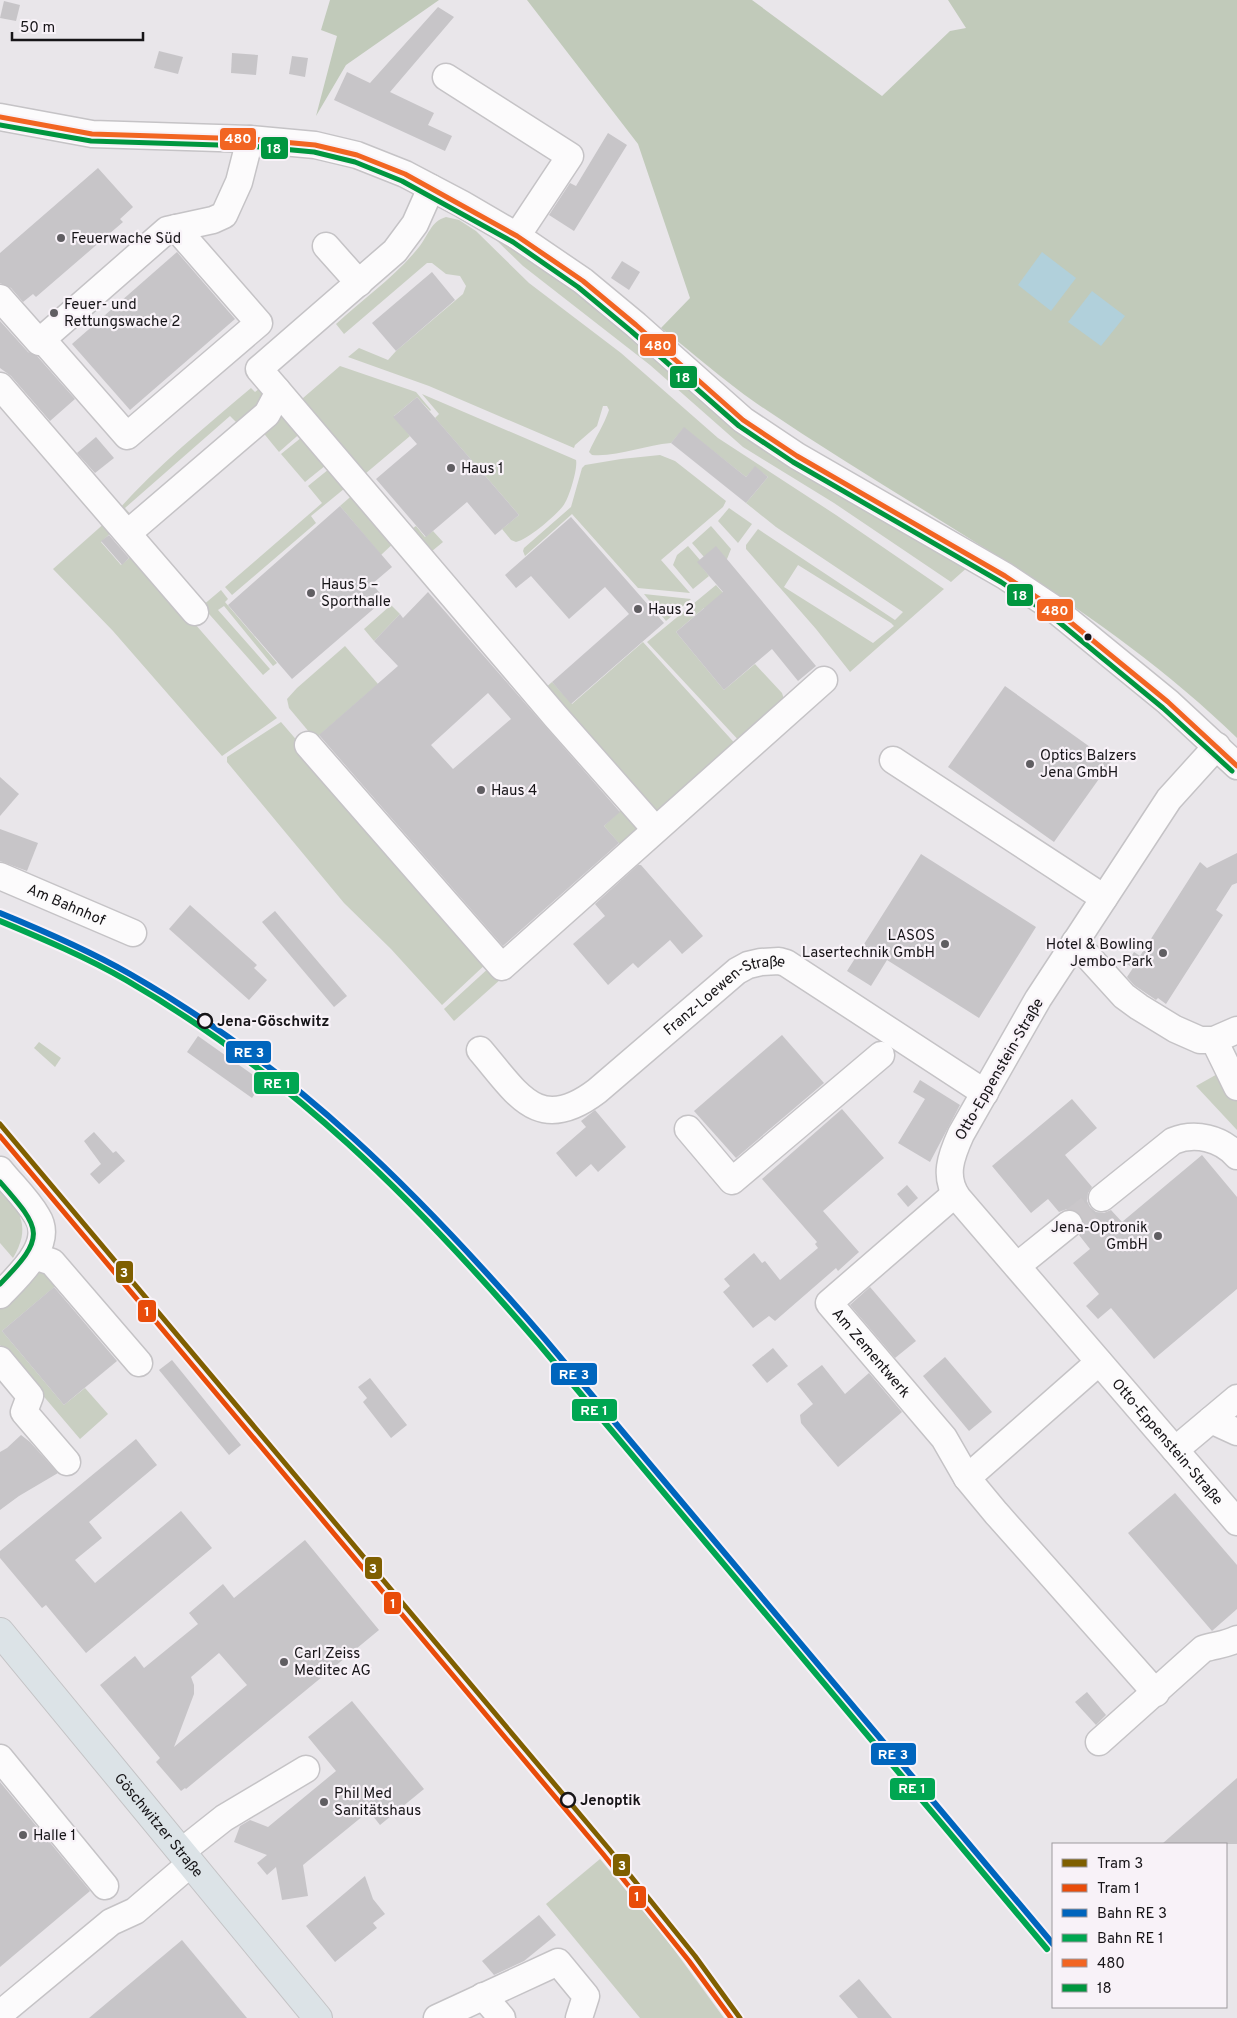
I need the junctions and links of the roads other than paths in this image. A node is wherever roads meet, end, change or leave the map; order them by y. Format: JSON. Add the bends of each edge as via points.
{"nodes":[{"id":1,"x":446,"y":77,"type":"dead end"},
{"id":2,"x":0,"y":117,"type":"edge"},
{"id":3,"x":250,"y":139,"type":"junction"},
{"id":4,"x":431,"y":188,"type":"junction"},
{"id":5,"x":176,"y":228,"type":"junction"},
{"id":6,"x":517,"y":236,"type":"junction"},
{"id":7,"x":326,"y":246,"type":"dead end"},
{"id":8,"x":359,"y":283,"type":"junction"},
{"id":9,"x":0,"y":298,"type":"edge"},
{"id":10,"x":42,"y":339,"type":"junction"},
{"id":11,"x":0,"y":386,"type":"edge"},
{"id":12,"x":277,"y":390,"type":"junction"},
{"id":13,"x":128,"y":533,"type":"junction"},
{"id":14,"x":195,"y":612,"type":"dead end"},
{"id":15,"x":824,"y":680,"type":"dead end"},
{"id":16,"x":308,"y":744,"type":"dead end"},
{"id":17,"x":1217,"y":746,"type":"junction"},
{"id":18,"x":893,"y":760,"type":"dead end"},
{"id":19,"x":1237,"y":766,"type":"edge"},
{"id":20,"x":655,"y":829,"type":"junction"},
{"id":21,"x":0,"y":876,"type":"edge"},
{"id":22,"x":1104,"y":898,"type":"junction"},
{"id":23,"x":132,"y":933,"type":"dead end"},
{"id":24,"x":1075,"y":942,"type":"junction"},
{"id":25,"x":1225,"y":1035,"type":"edge"},
{"id":26,"x":480,"y":1050,"type":"dead end"},
{"id":27,"x":882,"y":1055,"type":"dead end"},
{"id":28,"x":1237,"y":1087,"type":"edge"},
{"id":29,"x":985,"y":1093,"type":"junction"},
{"id":30,"x":688,"y":1129,"type":"dead end"},
{"id":31,"x":1237,"y":1156,"type":"edge"},
{"id":32,"x":0,"y":1170,"type":"edge"},
{"id":33,"x":955,"y":1194,"type":"junction"},
{"id":34,"x":1102,"y":1198,"type":"tunnel mouth"},
{"id":35,"x":1069,"y":1224,"type":"tunnel mouth"},
{"id":36,"x":34,"y":1256,"type":"junction"},
{"id":37,"x":1017,"y":1266,"type":"junction"},
{"id":38,"x":0,"y":1294,"type":"edge"},
{"id":39,"x":0,"y":1360,"type":"edge"},
{"id":40,"x":1098,"y":1362,"type":"junction"},
{"id":41,"x":139,"y":1363,"type":"dead end"},
{"id":42,"x":1237,"y":1398,"type":"edge"},
{"id":43,"x":1211,"y":1420,"type":"junction"},
{"id":44,"x":1237,"y":1432,"type":"edge"},
{"id":45,"x":1175,"y":1450,"type":"junction"},
{"id":46,"x":67,"y":1462,"type":"dead end"},
{"id":47,"x":967,"y":1478,"type":"junction"},
{"id":48,"x":1237,"y":1522,"type":"edge"},
{"id":49,"x":0,"y":1632,"type":"edge"},
{"id":50,"x":1237,"y":1639,"type":"edge"},
{"id":51,"x":1156,"y":1693,"type":"junction"},
{"id":52,"x":1099,"y":1742,"type":"dead end"},
{"id":53,"x":0,"y":1758,"type":"edge"},
{"id":54,"x":306,"y":1769,"type":"dead end"},
{"id":55,"x":186,"y":1858,"type":"junction"},
{"id":56,"x":105,"y":1886,"type":"dead end"},
{"id":57,"x":483,"y":1996,"type":"junction"},
{"id":58,"x":0,"y":2014,"type":"edge"},
{"id":59,"x":318,"y":2018,"type":"edge"},
{"id":60,"x":437,"y":2018,"type":"edge"},
{"id":61,"x":502,"y":2018,"type":"edge"},
{"id":62,"x":579,"y":2018,"type":"edge"}],
"edges":[{"from":1,"to":6,"type":"street","via":[[570,156]]},
{"from":2,"to":3,"type":"street","via":[[92,134]]},
{"from":3,"to":4,"type":"street","via":[[315,145],[357,155]]},
{"from":3,"to":5,"type":"street","via":[[239,182],[224,215]]},
{"from":4,"to":6,"type":"street"},
{"from":4,"to":8,"type":"street","via":[[422,210],[395,251]]},
{"from":5,"to":10,"type":"street","via":[[167,230]]},
{"from":5,"to":10,"type":"street","via":[[258,323],[127,436]]},
{"from":6,"to":17,"type":"street","via":[[583,281],[743,420],[798,456],[1005,576],[1060,614]]},
{"from":7,"to":8,"type":"street"},
{"from":8,"to":12,"type":"street","via":[[259,369]]},
{"from":9,"to":10,"type":"street","via":[[39,342]]},
{"from":11,"to":13,"type":"street"},
{"from":12,"to":13,"type":"street","via":[[270,410],[261,420]]},
{"from":12,"to":20,"type":"street"},
{"from":13,"to":14,"type":"street"},
{"from":15,"to":20,"type":"street"},
{"from":16,"to":20,"type":"street","via":[[502,967]]},
{"from":17,"to":19,"type":"street"},
{"from":17,"to":22,"type":"street","name":"Otto-Eppenstein-Straße","via":[[1168,799]]},
{"from":18,"to":22,"type":"street"},
{"from":21,"to":23,"type":"street","name":"Am Bahnhof"},
{"from":22,"to":24,"type":"street","name":"Otto-Eppenstein-Straße"},
{"from":24,"to":25,"type":"street","via":[[1139,1007],[1200,1040]]},
{"from":24,"to":29,"type":"street","name":"Otto-Eppenstein-Straße","via":[[1038,999]]},
{"from":25,"to":28,"type":"street"},
{"from":26,"to":29,"type":"street","name":"Franz-Loewen-Straße","via":[[523,1100],[546,1110],[565,1110],[597,1091],[737,972],[753,963],[779,961]]},
{"from":27,"to":30,"type":"street","via":[[732,1181]]},
{"from":29,"to":33,"type":"street","name":"Otto-Eppenstein-Straße","via":[[954,1149],[949,1171]]},
{"from":31,"to":34,"type":"street","via":[[1225,1144],[1213,1140],[1182,1138],[1173,1141]]},
{"from":32,"to":36,"type":"street","via":[[38,1217],[42,1232]]},
{"from":33,"to":37,"type":"street","name":"Otto-Eppenstein-Straße"},
{"from":33,"to":47,"type":"street","name":"Am Zementwerk","via":[[829,1303],[944,1438]]},
{"from":35,"to":37,"type":"street"},
{"from":36,"to":38,"type":"street"},
{"from":36,"to":41,"type":"street","via":[[52,1262]]},
{"from":37,"to":40,"type":"street","name":"Otto-Eppenstein-Straße"},
{"from":39,"to":46,"type":"street","via":[[30,1396],[24,1412]]},
{"from":40,"to":45,"type":"street","name":"Otto-Eppenstein-Straße"},
{"from":40,"to":47,"type":"street"},
{"from":42,"to":43,"type":"street"},
{"from":43,"to":44,"type":"street"},
{"from":43,"to":45,"type":"street"},
{"from":45,"to":48,"type":"street","name":"Otto-Eppenstein-Straße"},
{"from":47,"to":51,"type":"street"},
{"from":49,"to":55,"type":"main road","name":"Göschwitzer Straße"},
{"from":50,"to":51,"type":"street","via":[[1203,1649]]},
{"from":51,"to":52,"type":"street"},
{"from":53,"to":56,"type":"street"},
{"from":54,"to":55,"type":"street","via":[[224,1818]]},
{"from":55,"to":58,"type":"street","via":[[135,1911],[111,1922]]},
{"from":55,"to":59,"type":"main road","name":"Göschwitzer Straße"},
{"from":57,"to":60,"type":"street"},
{"from":57,"to":61,"type":"street"},
{"from":57,"to":62,"type":"street","via":[[558,1962],[586,1996]]}]}
